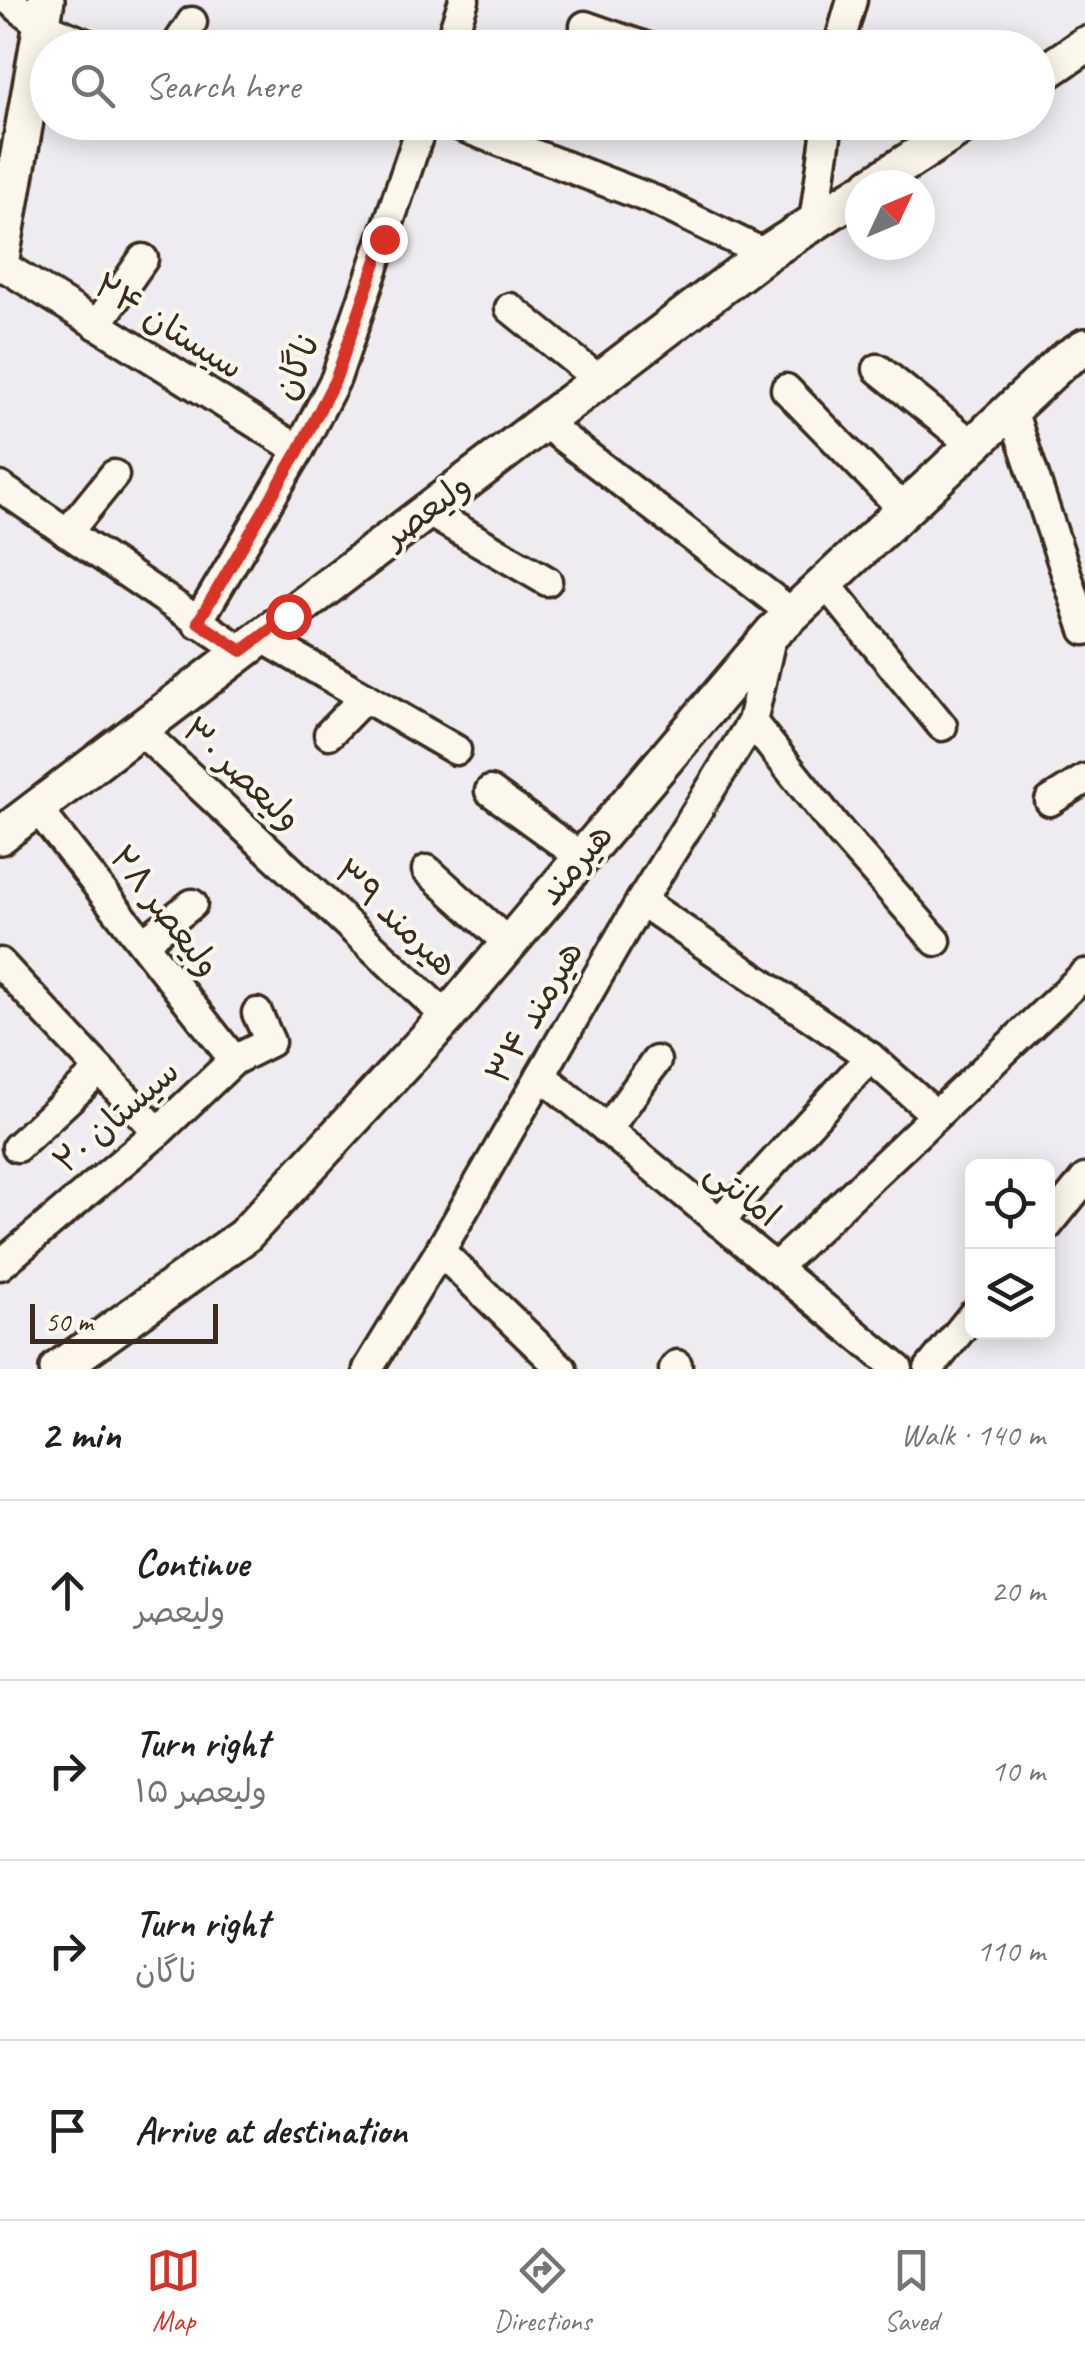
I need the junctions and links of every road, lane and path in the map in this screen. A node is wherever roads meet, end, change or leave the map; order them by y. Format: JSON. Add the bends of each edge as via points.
{"nodes":[{"id":1,"x":9,"y":0,"type":"edge"},
{"id":2,"x":464,"y":0,"type":"edge"},
{"id":3,"x":852,"y":0,"type":"edge"},
{"id":4,"x":44,"y":12,"type":"edge"},
{"id":5,"x":192,"y":22,"type":"dead end"},
{"id":6,"x":585,"y":26,"type":"dead end"},
{"id":7,"x":69,"y":30,"type":"edge"},
{"id":8,"x":187,"y":30,"type":"edge"},
{"id":9,"x":454,"y":30,"type":"edge"},
{"id":10,"x":596,"y":30,"type":"edge"},
{"id":11,"x":843,"y":30,"type":"edge"},
{"id":12,"x":1085,"y":45,"type":"edge"},
{"id":13,"x":1055,"y":65,"type":"edge"},
{"id":14,"x":30,"y":92,"type":"edge"},
{"id":15,"x":418,"y":140,"type":"edge"},
{"id":16,"x":497,"y":140,"type":"edge"},
{"id":17,"x":825,"y":140,"type":"edge"},
{"id":18,"x":941,"y":140,"type":"edge"},
{"id":19,"x":895,"y":170,"type":"edge"},
{"id":20,"x":845,"y":202,"type":"edge"},
{"id":21,"x":814,"y":222,"type":"junction"},
{"id":22,"x":765,"y":254,"type":"junction"},
{"id":23,"x":143,"y":259,"type":"dead end"},
{"id":24,"x":0,"y":264,"type":"edge"},
{"id":25,"x":510,"y":308,"type":"dead end"},
{"id":26,"x":1085,"y":322,"type":"edge"},
{"id":27,"x":97,"y":325,"type":"junction"},
{"id":28,"x":1074,"y":354,"type":"edge"},
{"id":29,"x":878,"y":370,"type":"dead end"},
{"id":30,"x":598,"y":380,"type":"junction"},
{"id":31,"x":786,"y":389,"type":"dead end"},
{"id":32,"x":1012,"y":410,"type":"junction"},
{"id":33,"x":543,"y":422,"type":"junction"},
{"id":34,"x":974,"y":446,"type":"junction"},
{"id":35,"x":299,"y":450,"type":"junction"},
{"id":36,"x":114,"y":475,"type":"dead end"},
{"id":37,"x":0,"y":487,"type":"edge"},
{"id":38,"x":427,"y":511,"type":"junction"},
{"id":39,"x":905,"y":511,"type":"junction"},
{"id":40,"x":68,"y":533,"type":"junction"},
{"id":41,"x":547,"y":582,"type":"dead end"},
{"id":42,"x":826,"y":584,"type":"junction"},
{"id":43,"x":198,"y":622,"type":"junction"},
{"id":44,"x":783,"y":623,"type":"junction"},
{"id":45,"x":1085,"y":630,"type":"edge"},
{"id":46,"x":251,"y":644,"type":"junction"},
{"id":47,"x":365,"y":697,"type":"junction"},
{"id":48,"x":752,"y":722,"type":"junction"},
{"id":49,"x":942,"y":726,"type":"dead end"},
{"id":50,"x":139,"y":729,"type":"junction"},
{"id":51,"x":329,"y":734,"type":"dead end"},
{"id":52,"x":456,"y":750,"type":"dead end"},
{"id":53,"x":1085,"y":779,"type":"edge"},
{"id":54,"x":490,"y":791,"type":"dead end"},
{"id":55,"x":1050,"y":801,"type":"dead end"},
{"id":56,"x":36,"y":808,"type":"junction"},
{"id":57,"x":0,"y":836,"type":"edge"},
{"id":58,"x":581,"y":856,"type":"junction"},
{"id":59,"x":426,"y":870,"type":"dead end"},
{"id":60,"x":293,"y":873,"type":"joint"},
{"id":61,"x":640,"y":901,"type":"junction"},
{"id":62,"x":192,"y":904,"type":"dead end"},
{"id":63,"x":936,"y":941,"type":"dead end"},
{"id":64,"x":143,"y":943,"type":"junction"},
{"id":65,"x":508,"y":944,"type":"junction"},
{"id":66,"x":0,"y":963,"type":"edge"},
{"id":67,"x":1085,"y":974,"type":"edge"},
{"id":68,"x":257,"y":1013,"type":"dead end"},
{"id":69,"x":447,"y":1017,"type":"junction"},
{"id":70,"x":870,"y":1057,"type":"junction"},
{"id":71,"x":234,"y":1060,"type":"junction"},
{"id":72,"x":656,"y":1060,"type":"dead end"},
{"id":73,"x":100,"y":1070,"type":"junction"},
{"id":74,"x":541,"y":1075,"type":"junction"},
{"id":75,"x":936,"y":1116,"type":"junction"},
{"id":76,"x":607,"y":1130,"type":"junction"},
{"id":77,"x":158,"y":1132,"type":"junction"},
{"id":78,"x":17,"y":1148,"type":"dead end"},
{"id":79,"x":1085,"y":1180,"type":"edge"},
{"id":80,"x":1055,"y":1216,"type":"edge"},
{"id":81,"x":719,"y":1222,"type":"junction"},
{"id":82,"x":440,"y":1252,"type":"junction"},
{"id":83,"x":0,"y":1265,"type":"edge"},
{"id":84,"x":776,"y":1268,"type":"junction"},
{"id":85,"x":965,"y":1325,"type":"edge"},
{"id":86,"x":58,"y":1369,"type":"edge"},
{"id":87,"x":368,"y":1369,"type":"edge"},
{"id":88,"x":562,"y":1369,"type":"edge"},
{"id":89,"x":898,"y":1369,"type":"edge"},
{"id":90,"x":929,"y":1369,"type":"edge"}],
"edges":[{"from":1,"to":4,"type":"street"},
{"from":2,"to":9,"type":"street"},
{"from":3,"to":11,"type":"street"},
{"from":4,"to":7,"type":"street"},
{"from":5,"to":8,"type":"street"},
{"from":6,"to":10,"type":"street"},
{"from":12,"to":13,"type":"street"},
{"from":14,"to":24,"type":"street"},
{"from":15,"to":35,"type":"street","name":"ناگان","via":[[336,378]]},
{"from":16,"to":22,"type":"street","via":[[656,201]]},
{"from":17,"to":21,"type":"street"},
{"from":18,"to":19,"type":"street"},
{"from":20,"to":21,"type":"street","name":"ولیعصر"},
{"from":21,"to":22,"type":"street","name":"ولیعصر"},
{"from":22,"to":30,"type":"street","name":"ولیعصر"},
{"from":23,"to":27,"type":"street"},
{"from":24,"to":27,"type":"street","name":"سیستان ۲۴"},
{"from":25,"to":30,"type":"street"},
{"from":26,"to":28,"type":"street"},
{"from":27,"to":35,"type":"street","name":"سیستان ۲۴"},
{"from":28,"to":32,"type":"street","name":"هیرمند"},
{"from":29,"to":34,"type":"street"},
{"from":30,"to":33,"type":"street","name":"ولیعصر"},
{"from":31,"to":39,"type":"street"},
{"from":32,"to":34,"type":"street","name":"هیرمند"},
{"from":32,"to":45,"type":"street"},
{"from":33,"to":38,"type":"street","name":"ولیعصر"},
{"from":33,"to":44,"type":"street","via":[[668,518]]},
{"from":34,"to":39,"type":"street","name":"هیرمند"},
{"from":35,"to":43,"type":"street","name":"ناگان"},
{"from":36,"to":40,"type":"street"},
{"from":37,"to":40,"type":"street"},
{"from":38,"to":41,"type":"street"},
{"from":38,"to":46,"type":"street","name":"ولیعصر"},
{"from":39,"to":42,"type":"street","name":"هیرمند"},
{"from":40,"to":43,"type":"street"},
{"from":42,"to":44,"type":"street","name":"هیرمند"},
{"from":42,"to":49,"type":"street"},
{"from":43,"to":46,"type":"street"},
{"from":44,"to":48,"type":"street","name":"هیرمند ۳۴"},
{"from":44,"to":58,"type":"street","name":"هیرمند"},
{"from":46,"to":47,"type":"street"},
{"from":46,"to":50,"type":"street","name":"ولیعصر"},
{"from":47,"to":51,"type":"street"},
{"from":47,"to":52,"type":"street"},
{"from":48,"to":61,"type":"street","name":"هیرمند ۳۴"},
{"from":48,"to":63,"type":"street"},
{"from":50,"to":56,"type":"street","name":"ولیعصر"},
{"from":50,"to":60,"type":"street","name":"ولیعصر ۳۰"},
{"from":53,"to":55,"type":"street"},
{"from":54,"to":58,"type":"street"},
{"from":56,"to":57,"type":"street","name":"ولیعصر"},
{"from":56,"to":64,"type":"street","name":"ولیعصر ۲۸"},
{"from":58,"to":65,"type":"street","name":"هیرمند"},
{"from":59,"to":65,"type":"street"},
{"from":60,"to":69,"type":"street","name":"هیرمند ۳۹"},
{"from":61,"to":70,"type":"street"},
{"from":61,"to":74,"type":"street","name":"هیرمند ۳۴"},
{"from":62,"to":64,"type":"street"},
{"from":64,"to":71,"type":"street","name":"ولیعصر ۲۸"},
{"from":65,"to":69,"type":"street","name":"هیرمند"},
{"from":66,"to":73,"type":"street"},
{"from":67,"to":75,"type":"street"},
{"from":68,"to":71,"type":"street","name":"سیستان ۲۰","via":[[270,1042]]},
{"from":69,"to":86,"type":"street","name":"هیرمند","via":[[244,1236]]},
{"from":70,"to":75,"type":"street"},
{"from":70,"to":81,"type":"street"},
{"from":71,"to":77,"type":"street","name":"سیستان ۲۰"},
{"from":72,"to":76,"type":"street"},
{"from":73,"to":77,"type":"street"},
{"from":73,"to":78,"type":"street"},
{"from":74,"to":76,"type":"street","name":"امانتی"},
{"from":74,"to":82,"type":"street","name":"هیرمند ۳۴"},
{"from":75,"to":84,"type":"street"},
{"from":76,"to":81,"type":"street","name":"امانتی"},
{"from":77,"to":83,"type":"street","name":"سیستان ۲۰"},
{"from":79,"to":80,"type":"street"},
{"from":81,"to":84,"type":"street","name":"امانتی"},
{"from":82,"to":87,"type":"street","name":"هیرمند ۳۴"},
{"from":82,"to":88,"type":"street"},
{"from":84,"to":89,"type":"street","name":"امانتی"},
{"from":85,"to":90,"type":"street"}]}
